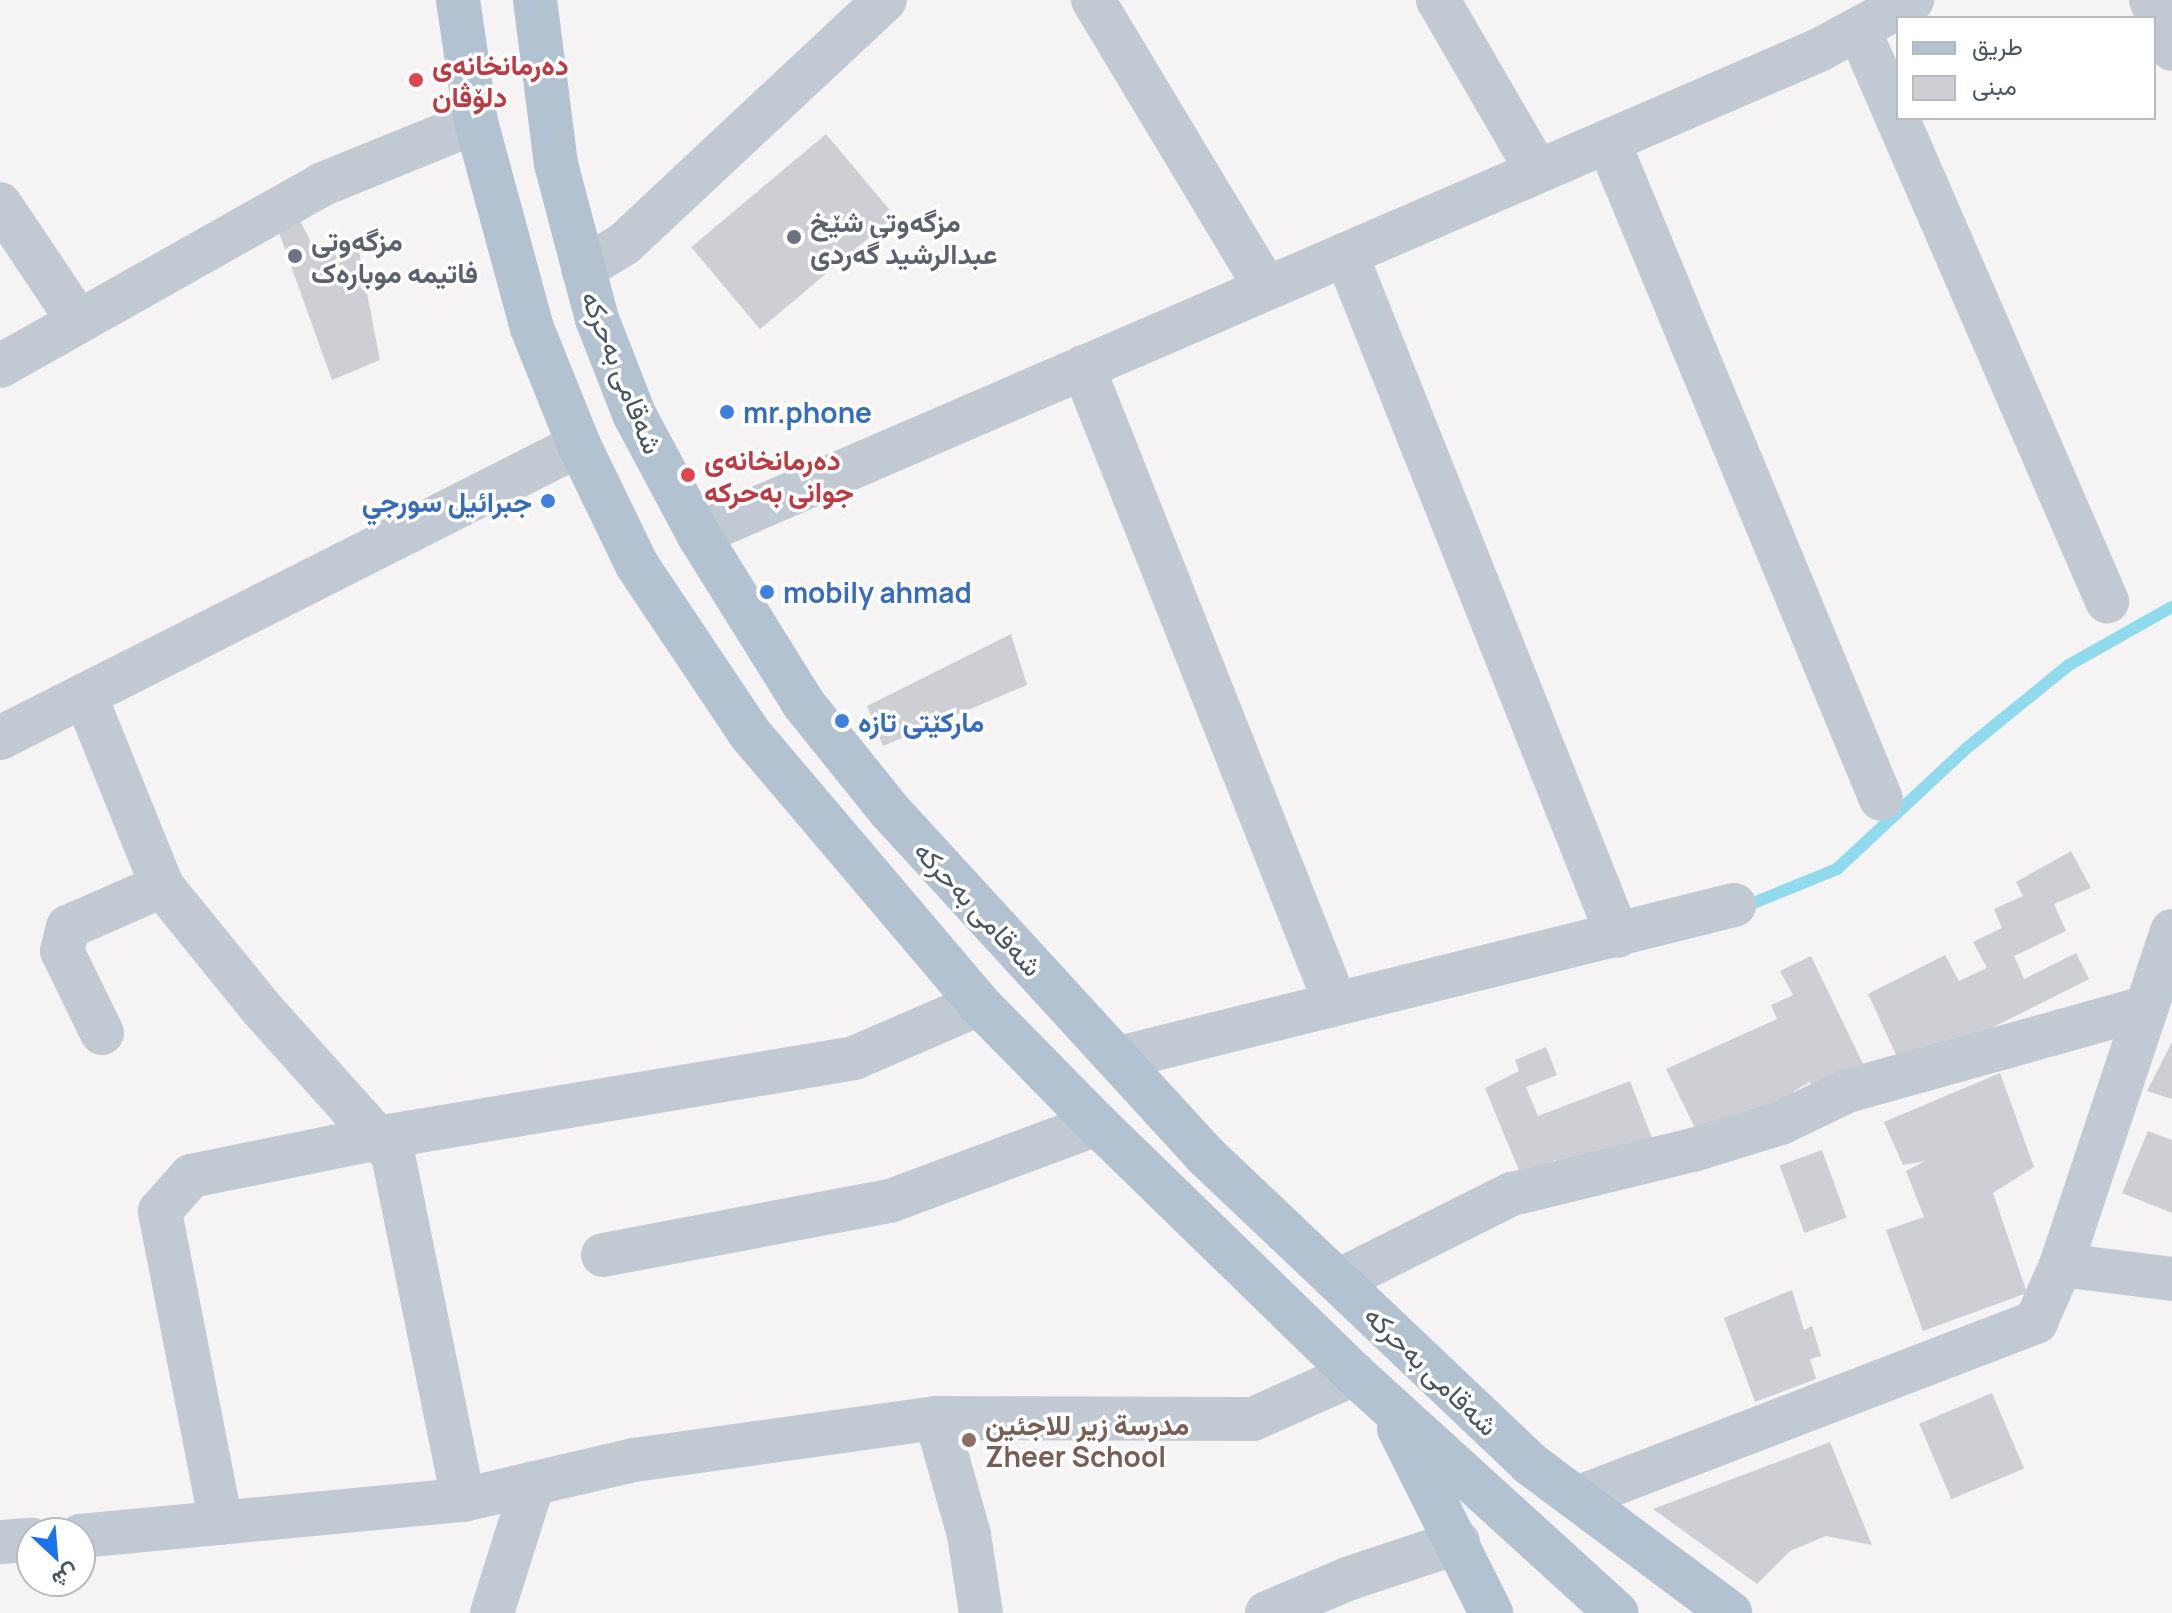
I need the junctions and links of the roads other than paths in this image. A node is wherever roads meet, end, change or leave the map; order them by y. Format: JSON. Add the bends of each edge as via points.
{"nodes":[{"id":1,"x":458,"y":0,"type":"edge"},
{"id":2,"x":535,"y":0,"type":"edge"},
{"id":3,"x":885,"y":0,"type":"edge"},
{"id":4,"x":1093,"y":0,"type":"edge"},
{"id":5,"x":1438,"y":0,"type":"edge"},
{"id":6,"x":1912,"y":0,"type":"edge"},
{"id":7,"x":2151,"y":0,"type":"edge"},
{"id":8,"x":1859,"y":30,"type":"junction"},
{"id":9,"x":2172,"y":49,"type":"edge"},
{"id":10,"x":1896,"y":115,"type":"edge"},
{"id":11,"x":1898,"y":120,"type":"edge"},
{"id":12,"x":476,"y":122,"type":"junction"},
{"id":13,"x":1608,"y":141,"type":"junction"},
{"id":14,"x":1537,"y":171,"type":"junction"},
{"id":15,"x":0,"y":204,"type":"edge"},
{"id":16,"x":1346,"y":254,"type":"junction"},
{"id":17,"x":583,"y":269,"type":"junction"},
{"id":18,"x":1266,"y":288,"type":"junction"},
{"id":19,"x":77,"y":319,"type":"junction"},
{"id":20,"x":0,"y":366,"type":"edge"},
{"id":21,"x":1083,"y":367,"type":"junction"},
{"id":22,"x":579,"y":445,"type":"junction"},
{"id":23,"x":698,"y":534,"type":"junction"},
{"id":24,"x":2107,"y":601,"type":"dead end"},
{"id":25,"x":762,"y":642,"type":"junction"},
{"id":26,"x":706,"y":672,"type":"junction"},
{"id":27,"x":85,"y":695,"type":"junction"},
{"id":28,"x":0,"y":738,"type":"edge"},
{"id":29,"x":1881,"y":799,"type":"dead end"},
{"id":30,"x":889,"y":810,"type":"junction"},
{"id":31,"x":848,"y":849,"type":"junction"},
{"id":32,"x":162,"y":886,"type":"junction"},
{"id":33,"x":1734,"y":905,"type":"dead end"},
{"id":34,"x":2172,"y":931,"type":"edge"},
{"id":35,"x":1618,"y":936,"type":"junction"},
{"id":36,"x":1335,"y":1002,"type":"junction"},
{"id":37,"x":979,"y":1004,"type":"junction"},
{"id":38,"x":2145,"y":1008,"type":"junction"},
{"id":39,"x":102,"y":1033,"type":"dead end"},
{"id":40,"x":1119,"y":1058,"type":"junction"},
{"id":41,"x":1097,"y":1124,"type":"junction"},
{"id":42,"x":377,"y":1138,"type":"junction"},
{"id":43,"x":603,"y":1255,"type":"dead end"},
{"id":44,"x":2061,"y":1265,"type":"junction"},
{"id":45,"x":2172,"y":1279,"type":"edge"},
{"id":46,"x":1338,"y":1281,"type":"junction"},
{"id":47,"x":1369,"y":1388,"type":"junction"},
{"id":48,"x":936,"y":1418,"type":"junction"},
{"id":49,"x":533,"y":1483,"type":"junction"},
{"id":50,"x":1577,"y":1498,"type":"junction"},
{"id":51,"x":463,"y":1500,"type":"junction"},
{"id":52,"x":221,"y":1523,"type":"junction"},
{"id":53,"x":96,"y":1535,"type":"edge"},
{"id":54,"x":1458,"y":1542,"type":"junction"},
{"id":55,"x":492,"y":1613,"type":"edge"},
{"id":56,"x":981,"y":1613,"type":"edge"},
{"id":57,"x":1267,"y":1613,"type":"edge"},
{"id":58,"x":1491,"y":1613,"type":"edge"},
{"id":59,"x":1617,"y":1613,"type":"edge"},
{"id":60,"x":1730,"y":1613,"type":"edge"}],
"edges":[{"from":1,"to":12,"type":"main road","name":"شەقامی بەحرکە"},
{"from":2,"to":17,"type":"main road","name":"شەقامی بەحرکە","via":[[556,164]]},
{"from":3,"to":17,"type":"street","via":[[624,244]]},
{"from":4,"to":18,"type":"street"},
{"from":5,"to":14,"type":"street"},
{"from":6,"to":8,"type":"street"},
{"from":7,"to":9,"type":"street"},
{"from":8,"to":10,"type":"street"},
{"from":8,"to":13,"type":"street"},
{"from":11,"to":24,"type":"street"},
{"from":12,"to":19,"type":"street","via":[[323,184]]},
{"from":12,"to":22,"type":"main road","name":"شەقامی بەحرکە","via":[[532,328]]},
{"from":13,"to":14,"type":"street"},
{"from":13,"to":29,"type":"street"},
{"from":14,"to":16,"type":"street"},
{"from":15,"to":19,"type":"street"},
{"from":16,"to":18,"type":"street"},
{"from":16,"to":35,"type":"street"},
{"from":17,"to":23,"type":"main road","name":"شەقامی بەحرکە","via":[[634,414]]},
{"from":18,"to":21,"type":"street"},
{"from":19,"to":20,"type":"street"},
{"from":21,"to":23,"type":"street"},
{"from":21,"to":36,"type":"street"},
{"from":22,"to":26,"type":"main road","name":"شەقامی بەحرکە","via":[[637,565]]},
{"from":22,"to":27,"type":"street"},
{"from":23,"to":25,"type":"main road","name":"شەقامی بەحرکە"},
{"from":25,"to":26,"type":"main road","via":[[764,673],[754,690],[734,692]]},
{"from":25,"to":30,"type":"main road","name":"شەقامی بەحرکە"},
{"from":26,"to":31,"type":"main road","name":"شەقامی بەحرکە","via":[[798,795]]},
{"from":27,"to":28,"type":"street"},
{"from":27,"to":32,"type":"street"},
{"from":30,"to":31,"type":"main road","via":[[872,803],[851,804],[840,822]]},
{"from":30,"to":40,"type":"main road","name":"شەقامی بەحرکە"},
{"from":31,"to":37,"type":"main road","name":"شەقامی بەحرکە"},
{"from":32,"to":39,"type":"street","via":[[68,927],[62,951]]},
{"from":32,"to":42,"type":"street"},
{"from":33,"to":35,"type":"street"},
{"from":34,"to":38,"type":"street"},
{"from":35,"to":36,"type":"street"},
{"from":36,"to":40,"type":"street"},
{"from":37,"to":41,"type":"main road","name":"شەقامی بەحرکە"},
{"from":37,"to":42,"type":"street","via":[[854,1058]]},
{"from":38,"to":44,"type":"street"},
{"from":38,"to":46,"type":"street","via":[[1847,1091],[1781,1123],[1693,1150],[1512,1194]]},
{"from":40,"to":46,"type":"main road","name":"شەقامی بەحرکە","via":[[1205,1155]]},
{"from":41,"to":43,"type":"street","via":[[890,1201]]},
{"from":41,"to":47,"type":"main road","name":"شەقامی بەحرکە"},
{"from":42,"to":51,"type":"street","via":[[393,1155]]},
{"from":42,"to":52,"type":"street","via":[[191,1176],[160,1211]]},
{"from":44,"to":45,"type":"street"},
{"from":44,"to":50,"type":"street","via":[[2036,1322]]},
{"from":46,"to":50,"type":"main road","name":"شەقامی بەحرکە","via":[[1529,1463]]},
{"from":47,"to":48,"type":"street","via":[[1253,1419]]},
{"from":47,"to":54,"type":"main road"},
{"from":47,"to":59,"type":"main road","name":"شەقامی بەحرکە"},
{"from":48,"to":49,"type":"street","via":[[634,1460]]},
{"from":48,"to":56,"type":"street","via":[[969,1535]]},
{"from":49,"to":51,"type":"street"},
{"from":49,"to":55,"type":"street"},
{"from":50,"to":60,"type":"main road","name":"شەقامی بەحرکە"},
{"from":51,"to":52,"type":"street"},
{"from":52,"to":53,"type":"street"},
{"from":54,"to":57,"type":"street"},
{"from":54,"to":58,"type":"main road"}]}
